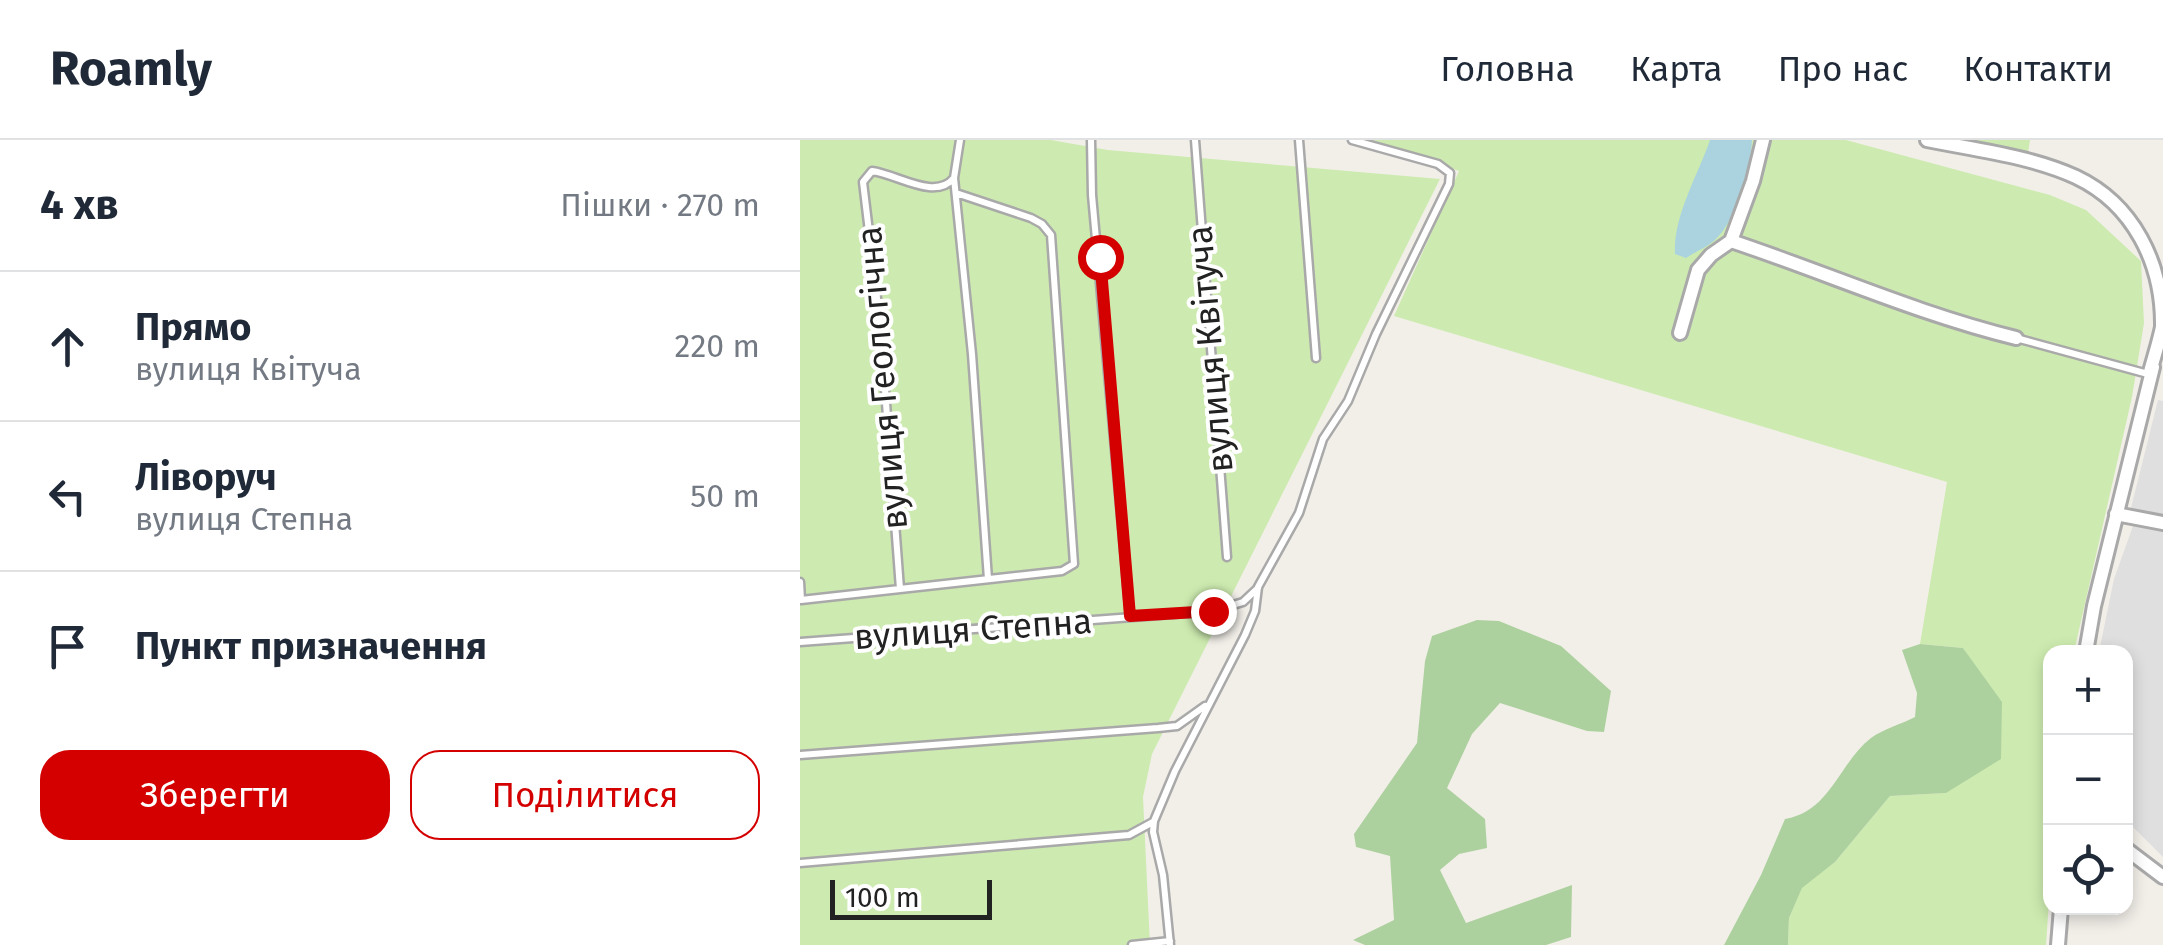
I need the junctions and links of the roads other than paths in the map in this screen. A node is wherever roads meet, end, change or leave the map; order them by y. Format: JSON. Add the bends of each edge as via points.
{"nodes":[{"id":1,"x":960,"y":140,"type":"edge"},
{"id":2,"x":1091,"y":140,"type":"edge"},
{"id":3,"x":1195,"y":140,"type":"edge"},
{"id":4,"x":1299,"y":140,"type":"edge"},
{"id":5,"x":1352,"y":140,"type":"edge"},
{"id":6,"x":1763,"y":140,"type":"edge"},
{"id":7,"x":1926,"y":140,"type":"edge"},
{"id":8,"x":954,"y":178,"type":"junction"},
{"id":9,"x":956,"y":193,"type":"junction"},
{"id":10,"x":1731,"y":241,"type":"junction"},
{"id":11,"x":1680,"y":332,"type":"dead end"},
{"id":12,"x":2016,"y":338,"type":"joint"},
{"id":13,"x":2163,"y":352,"type":"edge"},
{"id":14,"x":1316,"y":358,"type":"dead end"},
{"id":15,"x":2149,"y":375,"type":"junction"},
{"id":16,"x":2163,"y":385,"type":"edge"},
{"id":17,"x":2116,"y":514,"type":"junction"},
{"id":18,"x":2163,"y":523,"type":"edge"},
{"id":19,"x":1226,"y":558,"type":"dead end"},
{"id":20,"x":988,"y":579,"type":"junction"},
{"id":21,"x":800,"y":582,"type":"edge"},
{"id":22,"x":1258,"y":587,"type":"junction"},
{"id":23,"x":900,"y":589,"type":"junction"},
{"id":24,"x":1130,"y":616,"type":"junction"},
{"id":25,"x":800,"y":642,"type":"edge"},
{"id":26,"x":2088,"y":645,"type":"edge"},
{"id":27,"x":1210,"y":702,"type":"junction"},
{"id":28,"x":800,"y":754,"type":"edge"},
{"id":29,"x":1154,"y":821,"type":"junction"},
{"id":30,"x":2133,"y":854,"type":"edge"},
{"id":31,"x":800,"y":863,"type":"edge"},
{"id":32,"x":2163,"y":877,"type":"edge"},
{"id":33,"x":2060,"y":915,"type":"edge"},
{"id":34,"x":1170,"y":943,"type":"edge"},
{"id":35,"x":1132,"y":945,"type":"edge"},
{"id":36,"x":2058,"y":945,"type":"edge"}],
"edges":[{"from":1,"to":8,"type":"lane"},
{"from":2,"to":24,"type":"lane"},
{"from":3,"to":19,"type":"lane","name":"вулиця Квітуча"},
{"from":4,"to":14,"type":"lane"},
{"from":5,"to":22,"type":"lane","via":[[1438,164],[1450,173],[1449,184],[1348,402],[1323,438],[1291,530]]},
{"from":6,"to":10,"type":"street"},
{"from":7,"to":15,"type":"street","via":[[2030,161],[2076,178],[2137,226],[2155,256],[2162,286],[2162,326]]},
{"from":8,"to":9,"type":"lane"},
{"from":8,"to":23,"type":"lane","name":"вулиця Геологічна","via":[[935,188],[872,171],[864,182]]},
{"from":9,"to":20,"type":"lane"},
{"from":9,"to":20,"type":"lane","via":[[1031,218],[1052,235],[1075,559],[1062,570]]},
{"from":10,"to":11,"type":"street","via":[[1698,270]]},
{"from":10,"to":12,"type":"street","via":[[1875,296]]},
{"from":12,"to":15,"type":"lane"},
{"from":13,"to":15,"type":"street"},
{"from":15,"to":16,"type":"street"},
{"from":15,"to":17,"type":"street"},
{"from":17,"to":18,"type":"street"},
{"from":17,"to":26,"type":"street"},
{"from":20,"to":23,"type":"lane"},
{"from":21,"to":23,"type":"lane","via":[[801,600]]},
{"from":22,"to":24,"type":"lane","name":"вулиця Степна","via":[[1227,608]]},
{"from":22,"to":27,"type":"lane","via":[[1246,635]]},
{"from":24,"to":25,"type":"lane","name":"вулиця Степна"},
{"from":27,"to":28,"type":"lane","via":[[1188,720],[1158,728]]},
{"from":27,"to":29,"type":"lane"},
{"from":29,"to":31,"type":"lane","via":[[1129,835]]},
{"from":29,"to":34,"type":"lane"},
{"from":30,"to":32,"type":"street"},
{"from":33,"to":36,"type":"street"},
{"from":34,"to":35,"type":"lane"}]}
